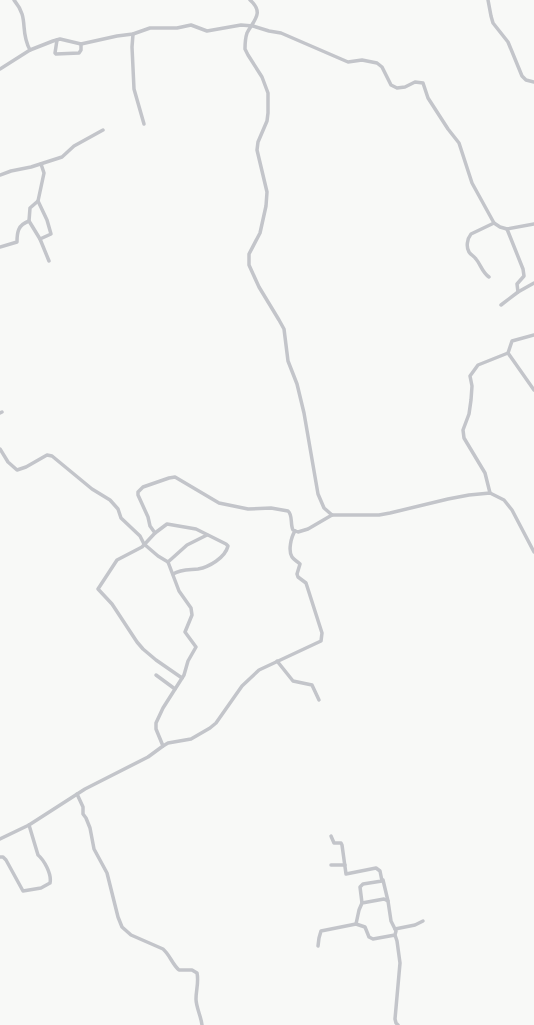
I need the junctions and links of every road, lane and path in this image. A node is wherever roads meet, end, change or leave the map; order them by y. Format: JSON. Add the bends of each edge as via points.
{"nodes":[{"id":1,"x":14,"y":0,"type":"edge"},
{"id":2,"x":250,"y":0,"type":"edge"},
{"id":3,"x":488,"y":0,"type":"edge"},
{"id":4,"x":253,"y":26,"type":"junction"},
{"id":5,"x":133,"y":34,"type":"junction"},
{"id":6,"x":57,"y":40,"type":"junction"},
{"id":7,"x":81,"y":44,"type":"junction"},
{"id":8,"x":30,"y":50,"type":"junction"},
{"id":9,"x":0,"y":69,"type":"edge"},
{"id":10,"x":534,"y":82,"type":"edge"},
{"id":11,"x":144,"y":124,"type":"dead end"},
{"id":12,"x":103,"y":130,"type":"dead end"},
{"id":13,"x":41,"y":164,"type":"junction"},
{"id":14,"x":0,"y":175,"type":"edge"},
{"id":15,"x":38,"y":201,"type":"junction"},
{"id":16,"x":28,"y":221,"type":"junction"},
{"id":17,"x":494,"y":223,"type":"junction"},
{"id":18,"x":534,"y":224,"type":"edge"},
{"id":19,"x":508,"y":229,"type":"junction"},
{"id":20,"x":40,"y":239,"type":"junction"},
{"id":21,"x":0,"y":247,"type":"edge"},
{"id":22,"x":49,"y":260,"type":"dead end"},
{"id":23,"x":489,"y":277,"type":"dead end"},
{"id":24,"x":534,"y":283,"type":"edge"},
{"id":25,"x":518,"y":292,"type":"junction"},
{"id":26,"x":501,"y":305,"type":"dead end"},
{"id":27,"x":534,"y":334,"type":"edge"},
{"id":28,"x":508,"y":353,"type":"junction"},
{"id":29,"x":534,"y":390,"type":"edge"},
{"id":30,"x":0,"y":449,"type":"edge"},
{"id":31,"x":490,"y":493,"type":"junction"},
{"id":32,"x":332,"y":515,"type":"junction"},
{"id":33,"x":295,"y":532,"type":"junction"},
{"id":34,"x":155,"y":533,"type":"junction"},
{"id":35,"x":207,"y":535,"type":"junction"},
{"id":36,"x":145,"y":545,"type":"junction"},
{"id":37,"x":534,"y":552,"type":"edge"},
{"id":38,"x":168,"y":562,"type":"junction"},
{"id":39,"x":173,"y":574,"type":"junction"},
{"id":40,"x":277,"y":661,"type":"junction"},
{"id":41,"x":156,"y":675,"type":"dead end"},
{"id":42,"x":182,"y":678,"type":"junction"},
{"id":43,"x":175,"y":689,"type":"junction"},
{"id":44,"x":319,"y":700,"type":"dead end"},
{"id":45,"x":163,"y":746,"type":"junction"},
{"id":46,"x":77,"y":794,"type":"junction"},
{"id":47,"x":29,"y":825,"type":"junction"},
{"id":48,"x":331,"y":836,"type":"dead end"},
{"id":49,"x":0,"y":839,"type":"edge"},
{"id":50,"x":0,"y":857,"type":"edge"},
{"id":51,"x":331,"y":864,"type":"dead end"},
{"id":52,"x":345,"y":865,"type":"junction"},
{"id":53,"x":383,"y":880,"type":"junction"},
{"id":54,"x":388,"y":901,"type":"junction"},
{"id":55,"x":362,"y":903,"type":"junction"},
{"id":56,"x":423,"y":921,"type":"dead end"},
{"id":57,"x":356,"y":924,"type":"junction"},
{"id":58,"x":395,"y":929,"type":"junction"},
{"id":59,"x":395,"y":935,"type":"junction"},
{"id":60,"x":318,"y":946,"type":"dead end"},
{"id":61,"x":202,"y":1025,"type":"edge"},
{"id":62,"x":398,"y":1025,"type":"edge"}],
"edges":[{"from":1,"to":8,"type":"street","via":[[24,16],[24,37]]},
{"from":2,"to":4,"type":"street","via":[[257,12]]},
{"from":3,"to":10,"type":"street","via":[[493,23],[508,42],[522,76]]},
{"from":4,"to":5,"type":"street","via":[[235,26],[210,31],[191,25],[177,28],[158,27]]},
{"from":4,"to":17,"type":"street","via":[[269,32],[286,34],[348,62],[362,60],[377,63],[382,67],[391,85],[397,88],[415,82],[423,83],[428,98],[459,143],[472,183]]},
{"from":4,"to":32,"type":"street","via":[[247,33],[245,49],[268,93],[267,121],[257,150],[267,192],[260,233],[249,254],[249,265],[284,329],[288,361],[304,413],[318,494],[324,508]]},
{"from":5,"to":7,"type":"street"},
{"from":5,"to":11,"type":"street","via":[[134,89]]},
{"from":6,"to":7,"type":"street"},
{"from":6,"to":7,"type":"street","via":[[56,54],[78,53]]},
{"from":6,"to":8,"type":"street"},
{"from":8,"to":9,"type":"street"},
{"from":12,"to":13,"type":"street","via":[[74,146],[62,157]]},
{"from":13,"to":14,"type":"street"},
{"from":13,"to":15,"type":"street","via":[[44,173]]},
{"from":15,"to":16,"type":"street","via":[[30,208]]},
{"from":15,"to":20,"type":"street","via":[[51,232]]},
{"from":16,"to":20,"type":"street"},
{"from":16,"to":21,"type":"street","via":[[18,228],[17,242]]},
{"from":17,"to":19,"type":"street"},
{"from":17,"to":23,"type":"street","via":[[469,236],[467,245],[469,252]]},
{"from":18,"to":19,"type":"street"},
{"from":19,"to":25,"type":"street","via":[[524,272],[524,277],[517,284]]},
{"from":20,"to":22,"type":"street"},
{"from":24,"to":25,"type":"street"},
{"from":25,"to":26,"type":"street"},
{"from":27,"to":28,"type":"street","via":[[512,341]]},
{"from":28,"to":29,"type":"street"},
{"from":28,"to":31,"type":"street","via":[[478,365],[470,376],[471,400],[463,430],[464,438],[485,473]]},
{"from":30,"to":36,"type":"street","via":[[17,470],[47,455],[52,456],[92,489],[110,500],[118,509],[121,518],[140,536]]},
{"from":31,"to":32,"type":"street","via":[[448,499],[379,515]]},
{"from":31,"to":37,"type":"street","via":[[509,505]]},
{"from":32,"to":33,"type":"street","via":[[308,529]]},
{"from":33,"to":34,"type":"street","via":[[288,510],[248,509],[219,503],[172,477],[144,487],[138,492]]},
{"from":33,"to":40,"type":"street","via":[[291,539],[291,554],[300,564],[297,574],[306,583],[322,636],[319,643]]},
{"from":34,"to":35,"type":"street","via":[[169,524],[190,527]]},
{"from":34,"to":36,"type":"street"},
{"from":35,"to":38,"type":"street","via":[[187,545]]},
{"from":35,"to":39,"type":"street","via":[[227,545],[223,555],[201,568],[180,570]]},
{"from":36,"to":38,"type":"street"},
{"from":36,"to":42,"type":"street","via":[[117,560],[98,589],[112,604],[143,649]]},
{"from":38,"to":39,"type":"street"},
{"from":39,"to":42,"type":"street","via":[[179,591],[191,608],[192,615],[185,632],[196,646]]},
{"from":40,"to":44,"type":"street","via":[[292,681],[312,685]]},
{"from":40,"to":45,"type":"street","via":[[259,670],[242,686],[214,726],[191,738]]},
{"from":41,"to":43,"type":"street"},
{"from":42,"to":43,"type":"street"},
{"from":43,"to":45,"type":"street","via":[[156,723]]},
{"from":45,"to":46,"type":"street"},
{"from":46,"to":47,"type":"street"},
{"from":46,"to":61,"type":"street","via":[[90,828],[94,850],[106,873],[122,927],[130,935],[163,949],[179,970],[192,970],[197,973],[196,1004]]},
{"from":47,"to":49,"type":"street"},
{"from":47,"to":50,"type":"street","via":[[50,883],[41,888],[23,891],[6,860],[3,856]]},
{"from":48,"to":52,"type":"street","via":[[334,843],[342,844]]},
{"from":51,"to":52,"type":"street"},
{"from":52,"to":53,"type":"street","via":[[346,874],[377,868]]},
{"from":53,"to":54,"type":"street"},
{"from":53,"to":55,"type":"street","via":[[362,886]]},
{"from":54,"to":55,"type":"street","via":[[384,899]]},
{"from":54,"to":58,"type":"street"},
{"from":55,"to":57,"type":"street"},
{"from":56,"to":58,"type":"street"},
{"from":57,"to":59,"type":"street","via":[[365,927],[371,939]]},
{"from":57,"to":60,"type":"street","via":[[321,931]]},
{"from":58,"to":59,"type":"street"},
{"from":59,"to":62,"type":"street","via":[[400,963],[395,1019]]}]}
